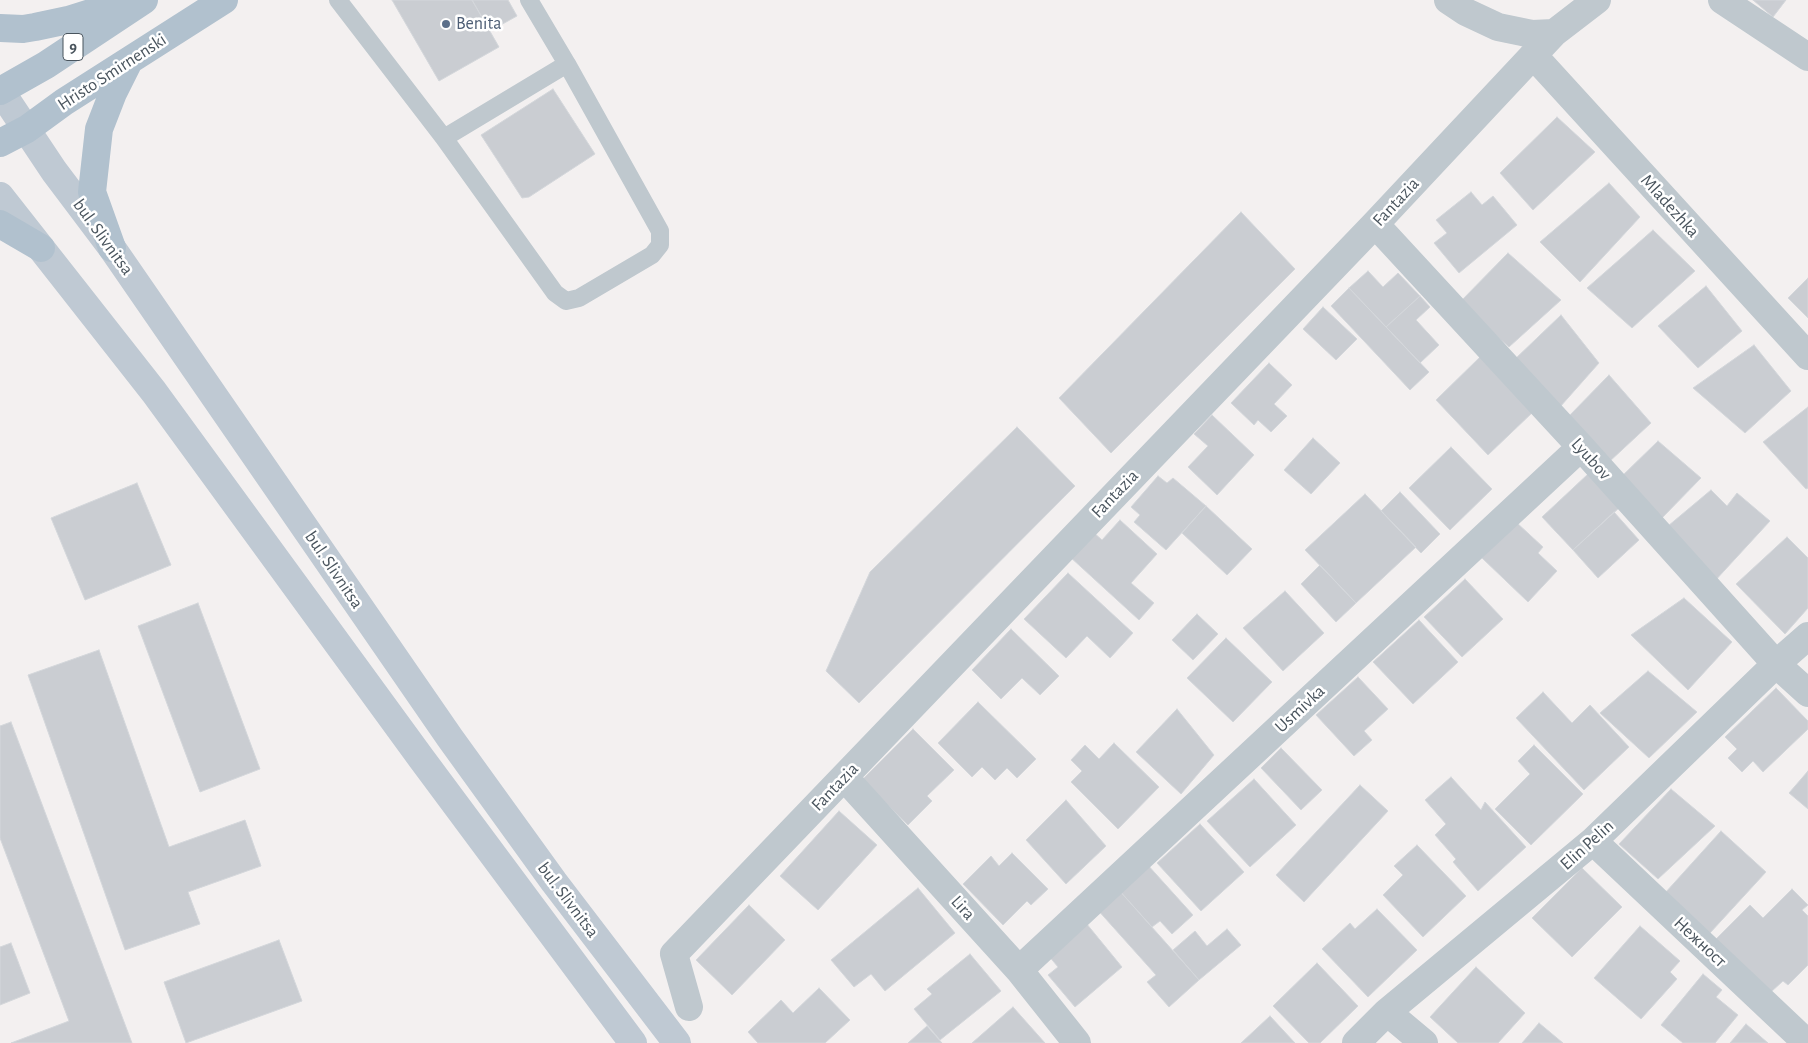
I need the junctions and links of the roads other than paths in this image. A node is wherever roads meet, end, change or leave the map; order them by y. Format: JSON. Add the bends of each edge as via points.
{"nodes":[{"id":1,"x":132,"y":0,"type":"edge"},
{"id":2,"x":144,"y":0,"type":"edge"},
{"id":3,"x":224,"y":0,"type":"edge"},
{"id":4,"x":338,"y":0,"type":"edge"},
{"id":5,"x":529,"y":0,"type":"edge"},
{"id":6,"x":1448,"y":0,"type":"edge"},
{"id":7,"x":1597,"y":0,"type":"edge"},
{"id":8,"x":1722,"y":0,"type":"edge"},
{"id":9,"x":0,"y":28,"type":"edge"},
{"id":10,"x":1554,"y":33,"type":"junction"},
{"id":11,"x":1533,"y":55,"type":"junction"},
{"id":12,"x":1808,"y":57,"type":"edge"},
{"id":13,"x":128,"y":61,"type":"junction"},
{"id":14,"x":567,"y":64,"type":"junction"},
{"id":15,"x":0,"y":90,"type":"edge"},
{"id":16,"x":27,"y":129,"type":"junction"},
{"id":17,"x":444,"y":138,"type":"junction"},
{"id":18,"x":0,"y":143,"type":"edge"},
{"id":19,"x":0,"y":196,"type":"edge"},
{"id":20,"x":0,"y":224,"type":"edge"},
{"id":21,"x":1376,"y":224,"type":"junction"},
{"id":22,"x":42,"y":248,"type":"junction"},
{"id":23,"x":112,"y":248,"type":"junction"},
{"id":24,"x":1808,"y":356,"type":"edge"},
{"id":25,"x":1581,"y":448,"type":"junction"},
{"id":26,"x":1808,"y":636,"type":"edge"},
{"id":27,"x":1776,"y":664,"type":"junction"},
{"id":28,"x":1808,"y":692,"type":"edge"},
{"id":29,"x":844,"y":777,"type":"junction"},
{"id":30,"x":1593,"y":842,"type":"junction"},
{"id":31,"x":1019,"y":970,"type":"junction"},
{"id":32,"x":689,"y":1007,"type":"dead end"},
{"id":33,"x":1387,"y":1012,"type":"junction"},
{"id":34,"x":633,"y":1043,"type":"edge"},
{"id":35,"x":677,"y":1043,"type":"edge"},
{"id":36,"x":1077,"y":1043,"type":"edge"},
{"id":37,"x":1356,"y":1043,"type":"edge"},
{"id":38,"x":1424,"y":1043,"type":"edge"},
{"id":39,"x":1807,"y":1043,"type":"edge"}],
"edges":[{"from":1,"to":9,"type":"main road","via":[[68,20],[24,29]]},
{"from":2,"to":15,"type":"main road","number":"9","via":[[46,65]]},
{"from":3,"to":13,"type":"main road","name":"Hristo Smirnenski","number":"9"},
{"from":4,"to":17,"type":"lane"},
{"from":5,"to":14,"type":"lane"},
{"from":6,"to":10,"type":"street","via":[[1498,27],[1532,34]]},
{"from":7,"to":10,"type":"street"},
{"from":8,"to":12,"type":"street"},
{"from":10,"to":11,"type":"street","name":"Fantazia"},
{"from":11,"to":21,"type":"street","name":"Fantazia"},
{"from":11,"to":24,"type":"street","name":"Mladezhka"},
{"from":13,"to":16,"type":"main road","name":"Hristo Smirnenski","number":"9"},
{"from":13,"to":23,"type":"main road","via":[[99,129],[92,192]]},
{"from":14,"to":17,"type":"lane"},
{"from":14,"to":17,"type":"lane","via":[[660,231],[660,245],[652,255],[579,298],[566,301],[555,293]]},
{"from":15,"to":16,"type":"main road","name":"bul. Slivnitsa"},
{"from":16,"to":18,"type":"main road","name":"Hristo Smirnenski","number":"9"},
{"from":16,"to":23,"type":"main road","name":"bul. Slivnitsa"},
{"from":19,"to":22,"type":"main road","name":"bul. Slivnitsa"},
{"from":20,"to":22,"type":"main road"},
{"from":21,"to":25,"type":"street","name":"Lyubov"},
{"from":21,"to":29,"type":"street","name":"Fantazia"},
{"from":22,"to":34,"type":"main road","name":"bul. Slivnitsa","via":[[154,392]]},
{"from":23,"to":35,"type":"main road","name":"bul. Slivnitsa","via":[[450,738],[554,882]]},
{"from":25,"to":27,"type":"street","name":"Lyubov"},
{"from":25,"to":31,"type":"street","name":"Usmivka"},
{"from":26,"to":27,"type":"street","name":"Elin Pelin"},
{"from":27,"to":28,"type":"street","name":"Lyubov"},
{"from":27,"to":30,"type":"street","name":"Elin Pelin"},
{"from":29,"to":31,"type":"street","name":"Lira"},
{"from":29,"to":32,"type":"street","name":"Fantazia","via":[[674,954]]},
{"from":30,"to":33,"type":"street","name":"Elin Pelin"},
{"from":30,"to":39,"type":"street","name":"Нежност"},
{"from":31,"to":36,"type":"street","name":"Lira"},
{"from":33,"to":37,"type":"street","name":"Elin Pelin"},
{"from":33,"to":38,"type":"street"}]}
